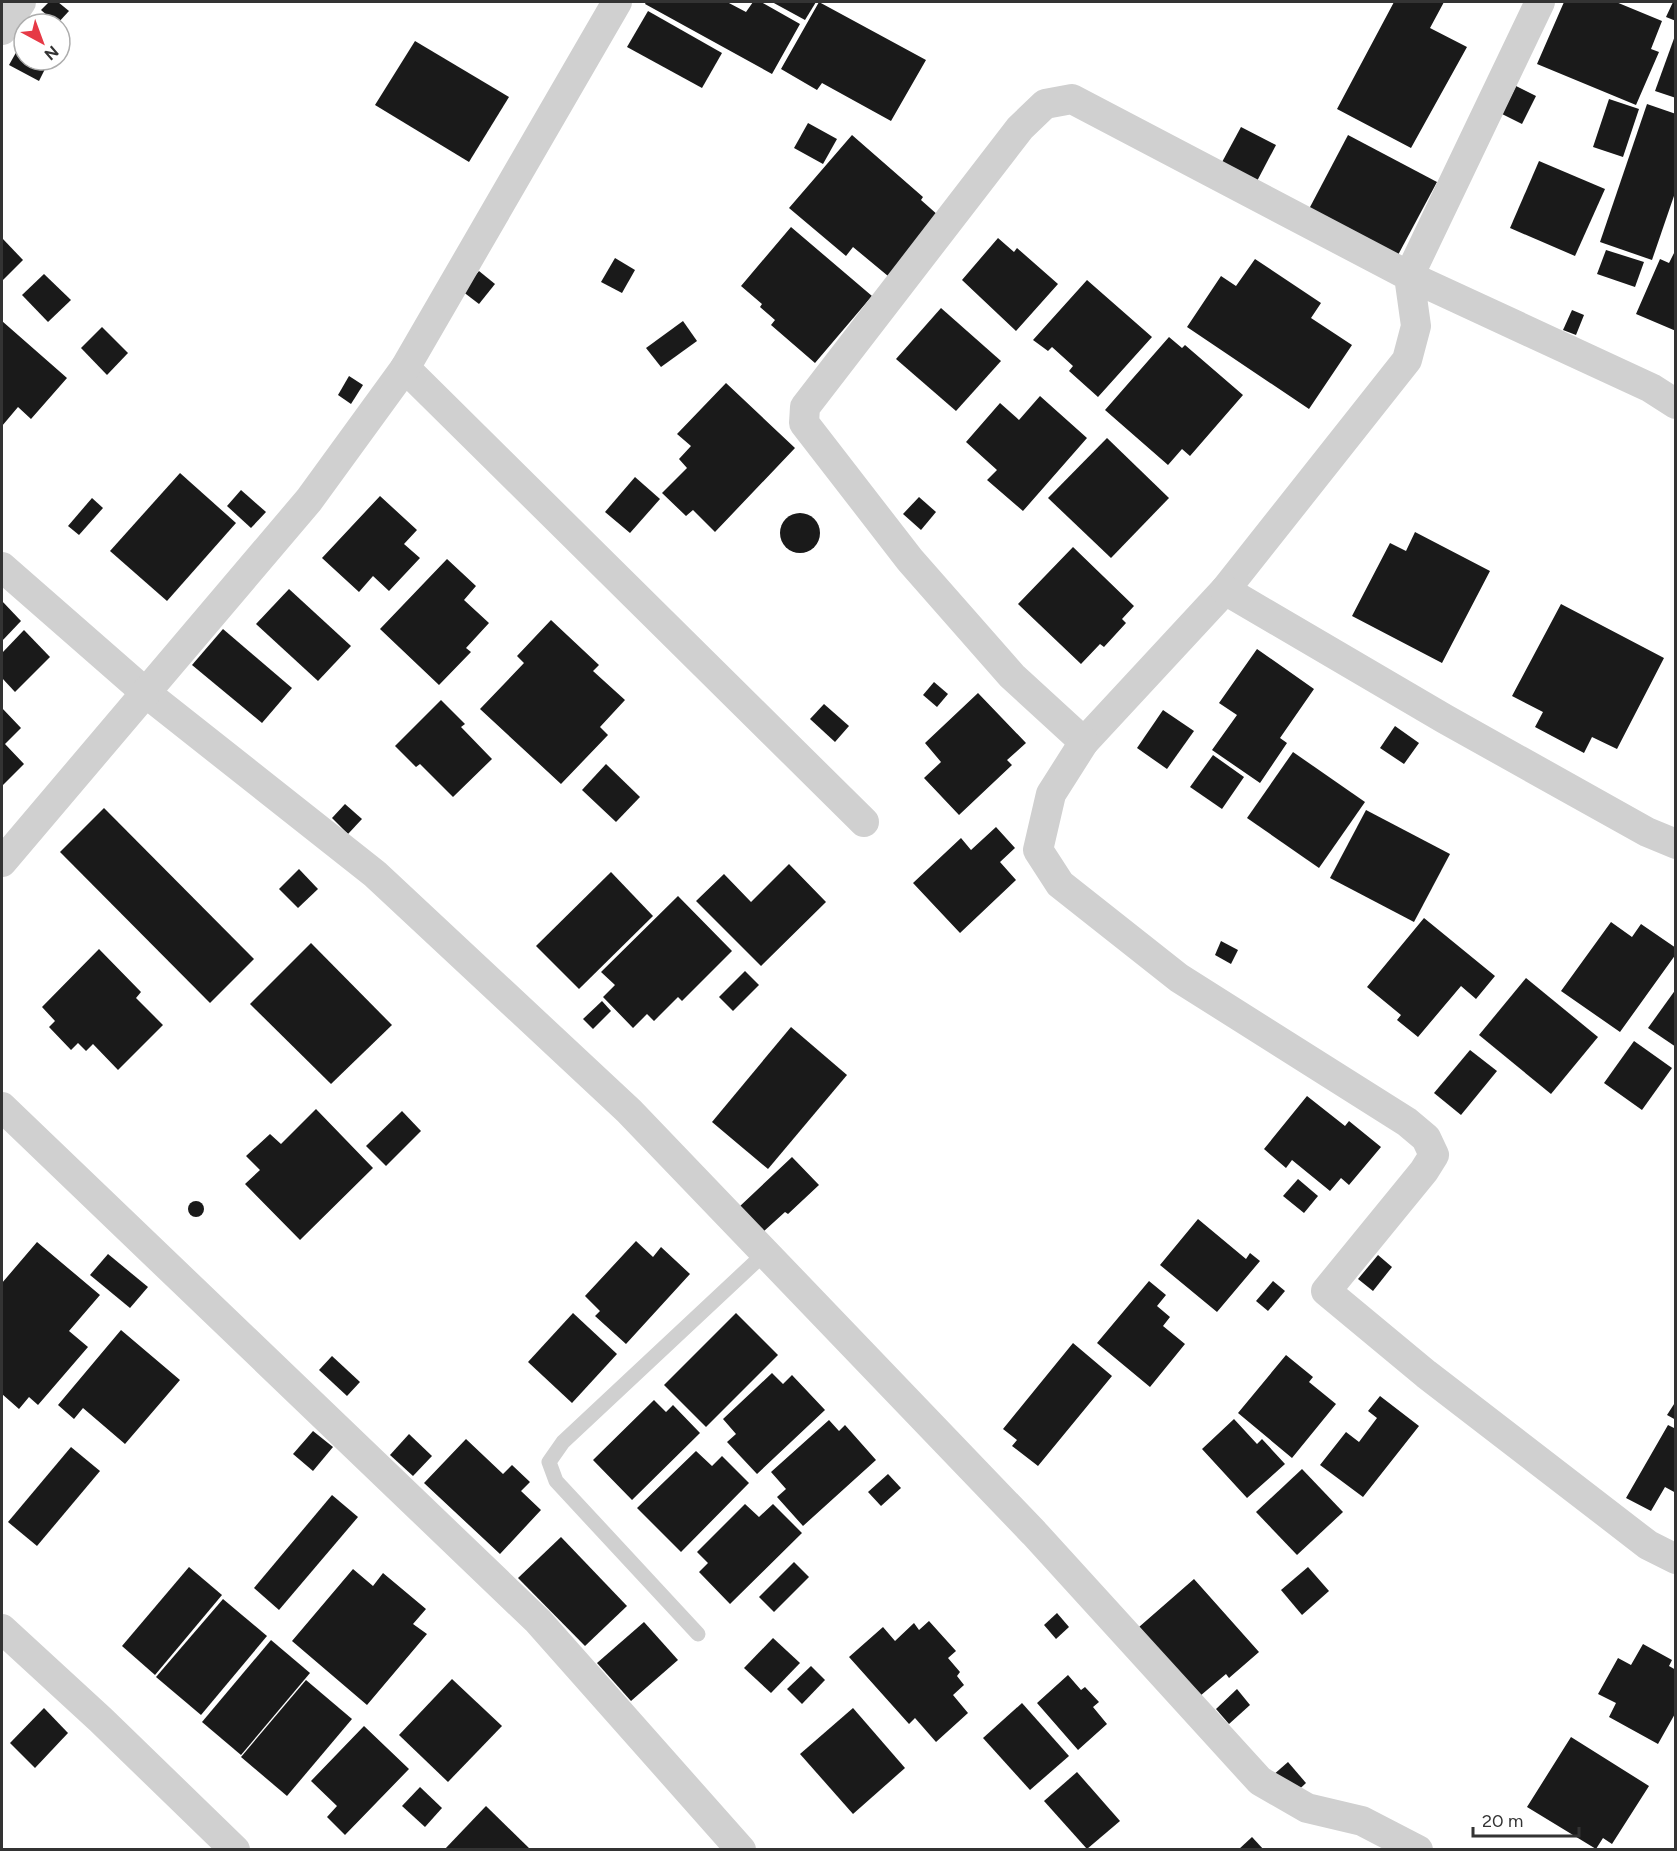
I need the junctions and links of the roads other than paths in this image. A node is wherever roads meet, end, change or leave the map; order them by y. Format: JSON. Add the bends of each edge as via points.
{"nodes":[{"id":1,"x":21,"y":2,"type":"edge"},
{"id":2,"x":617,"y":2,"type":"edge"},
{"id":3,"x":1540,"y":2,"type":"edge"},
{"id":4,"x":2,"y":30,"type":"edge"},
{"id":5,"x":1409,"y":276,"type":"junction"},
{"id":6,"x":405,"y":368,"type":"junction"},
{"id":7,"x":1676,"y":404,"type":"edge"},
{"id":8,"x":2,"y":567,"type":"edge"},
{"id":9,"x":1225,"y":590,"type":"junction"},
{"id":10,"x":146,"y":693,"type":"junction"},
{"id":11,"x":1084,"y":742,"type":"junction"},
{"id":12,"x":864,"y":822,"type":"dead end"},
{"id":13,"x":1676,"y":844,"type":"edge"},
{"id":14,"x":2,"y":862,"type":"edge"},
{"id":15,"x":2,"y":1107,"type":"edge"},
{"id":16,"x":765,"y":1253,"type":"junction"},
{"id":17,"x":1676,"y":1559,"type":"edge"},
{"id":18,"x":2,"y":1629,"type":"edge"},
{"id":19,"x":698,"y":1634,"type":"dead end"},
{"id":20,"x":235,"y":1850,"type":"edge"},
{"id":21,"x":741,"y":1850,"type":"edge"},
{"id":22,"x":1418,"y":1850,"type":"edge"}],
"edges":[{"from":1,"to":4,"type":"street"},
{"from":2,"to":6,"type":"street"},
{"from":3,"to":5,"type":"street"},
{"from":5,"to":7,"type":"street","via":[[1651,388]]},
{"from":5,"to":9,"type":"street","via":[[1416,326],[1407,360]]},
{"from":5,"to":11,"type":"street","via":[[1072,99],[1045,104],[1020,128],[805,407],[804,423],[910,560],[1012,676]]},
{"from":6,"to":10,"type":"street","via":[[309,500]]},
{"from":6,"to":12,"type":"street"},
{"from":8,"to":10,"type":"street"},
{"from":9,"to":11,"type":"street"},
{"from":9,"to":13,"type":"street","via":[[1445,719],[1647,832]]},
{"from":10,"to":14,"type":"street"},
{"from":10,"to":16,"type":"street","via":[[375,874],[629,1111]]},
{"from":11,"to":17,"type":"street","via":[[1051,794],[1038,850],[1060,884],[1179,978],[1407,1122],[1426,1138],[1434,1155],[1326,1291],[1426,1374],[1638,1538]]},
{"from":15,"to":21,"type":"street","via":[[538,1621]]},
{"from":16,"to":19,"type":"lane","via":[[563,1442],[549,1462],[556,1480]]},
{"from":16,"to":22,"type":"street","via":[[1034,1533],[1260,1781],[1307,1808],[1362,1821]]},
{"from":18,"to":20,"type":"street"}]}
